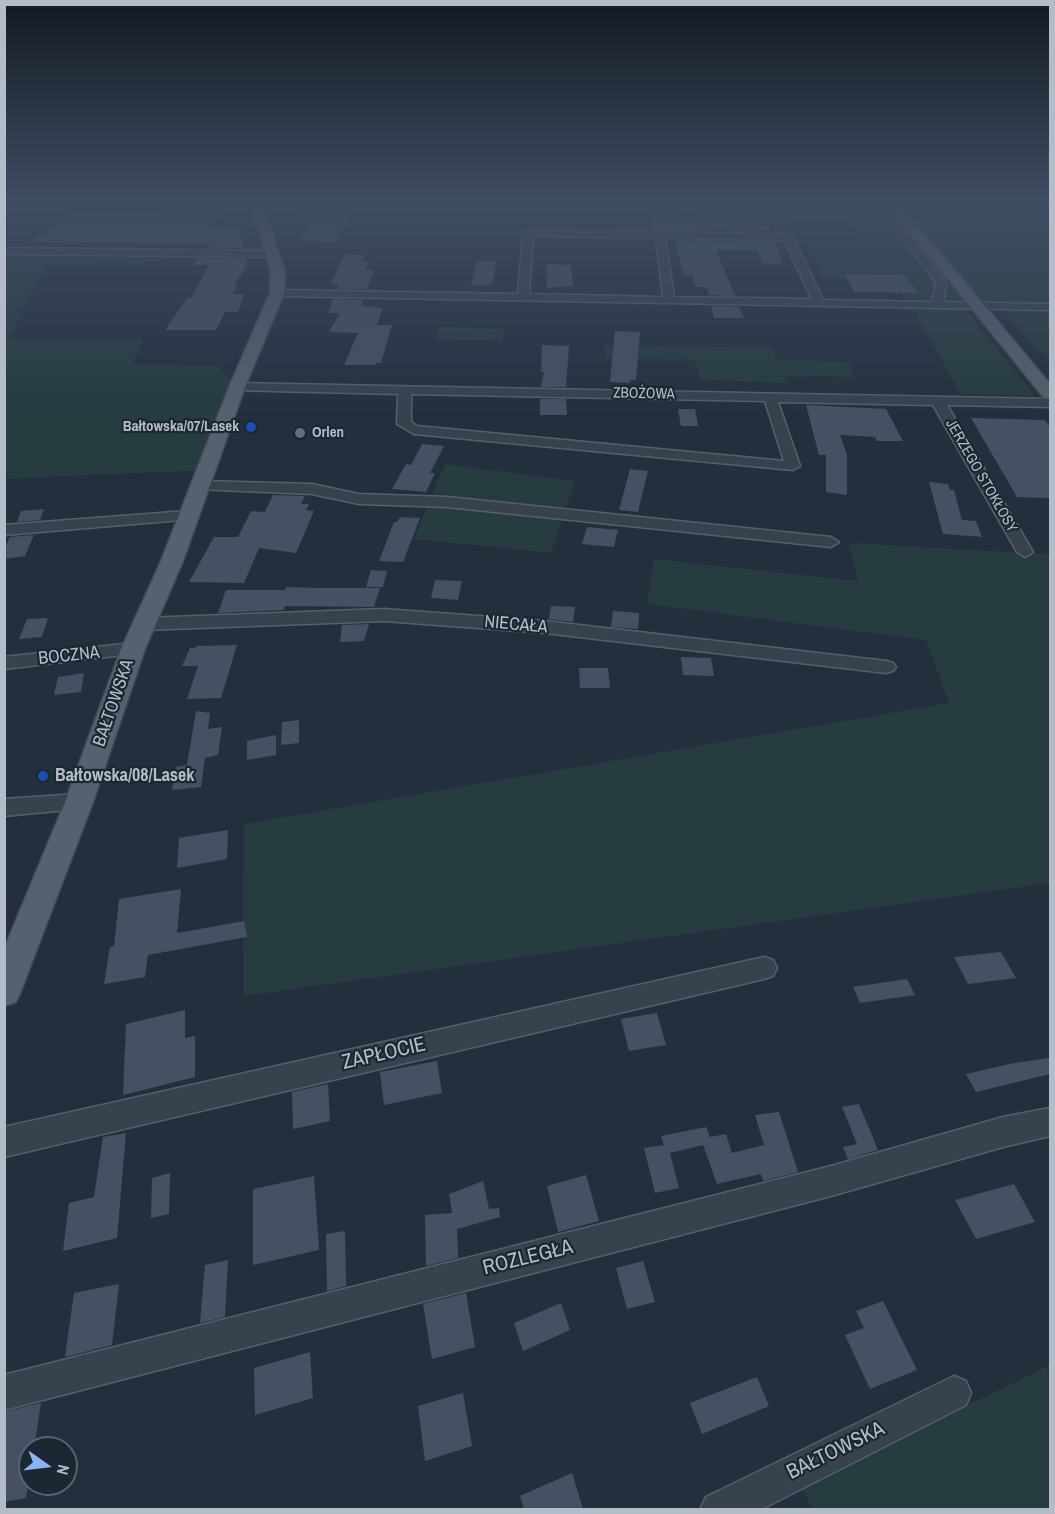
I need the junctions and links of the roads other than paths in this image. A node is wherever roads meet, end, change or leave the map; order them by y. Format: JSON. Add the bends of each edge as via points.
{"nodes":[{"id":1,"x":278,"y":274,"type":"edge"},
{"id":2,"x":525,"y":274,"type":"edge"},
{"id":3,"x":665,"y":274,"type":"edge"},
{"id":4,"x":805,"y":274,"type":"edge"},
{"id":5,"x":935,"y":274,"type":"edge"},
{"id":6,"x":952,"y":274,"type":"edge"},
{"id":7,"x":277,"y":293,"type":"junction"},
{"id":8,"x":523,"y":296,"type":"junction"},
{"id":9,"x":669,"y":299,"type":"junction"},
{"id":10,"x":819,"y":303,"type":"junction"},
{"id":11,"x":940,"y":304,"type":"junction"},
{"id":12,"x":978,"y":305,"type":"junction"},
{"id":13,"x":1050,"y":307,"type":"edge"},
{"id":14,"x":237,"y":387,"type":"junction"},
{"id":15,"x":405,"y":389,"type":"junction"},
{"id":16,"x":1050,"y":394,"type":"edge"},
{"id":17,"x":770,"y":397,"type":"junction"},
{"id":18,"x":938,"y":400,"type":"junction"},
{"id":19,"x":1050,"y":403,"type":"edge"},
{"id":20,"x":201,"y":486,"type":"junction"},
{"id":21,"x":187,"y":516,"type":"junction"},
{"id":22,"x":4,"y":530,"type":"edge"},
{"id":23,"x":831,"y":543,"type":"dead end"},
{"id":24,"x":1025,"y":552,"type":"dead end"},
{"id":25,"x":139,"y":637,"type":"junction"},
{"id":26,"x":4,"y":663,"type":"edge"},
{"id":27,"x":886,"y":667,"type":"dead end"},
{"id":28,"x":79,"y":802,"type":"junction"},
{"id":29,"x":4,"y":807,"type":"edge"},
{"id":30,"x":764,"y":968,"type":"dead end"},
{"id":31,"x":4,"y":991,"type":"edge"},
{"id":32,"x":1050,"y":1122,"type":"edge"},
{"id":33,"x":4,"y":1142,"type":"edge"},
{"id":34,"x":4,"y":1393,"type":"edge"},
{"id":35,"x":954,"y":1394,"type":"dead end"},
{"id":36,"x":719,"y":1509,"type":"edge"}],
"edges":[{"from":1,"to":7,"type":"main road","name":"BAŁTOWSKA"},
{"from":2,"to":8,"type":"street"},
{"from":3,"to":9,"type":"street"},
{"from":4,"to":10,"type":"street"},
{"from":5,"to":11,"type":"street","via":[[941,285],[937,302]]},
{"from":6,"to":12,"type":"main road"},
{"from":7,"to":8,"type":"street"},
{"from":7,"to":14,"type":"main road","name":"BAŁTOWSKA"},
{"from":8,"to":9,"type":"street"},
{"from":9,"to":10,"type":"street"},
{"from":10,"to":11,"type":"street"},
{"from":11,"to":12,"type":"street"},
{"from":12,"to":13,"type":"street"},
{"from":12,"to":16,"type":"main road"},
{"from":14,"to":15,"type":"street","name":"ZBOŻOWA"},
{"from":14,"to":20,"type":"main road","name":"BAŁTOWSKA"},
{"from":15,"to":17,"type":"street","name":"ZBOŻOWA"},
{"from":15,"to":17,"type":"street","via":[[404,424],[414,430],[793,466]]},
{"from":17,"to":18,"type":"street","name":"ZBOŻOWA"},
{"from":18,"to":19,"type":"street","name":"ZBOŻOWA"},
{"from":18,"to":24,"type":"street","name":"JERZEGO STOKŁOSY"},
{"from":20,"to":21,"type":"main road","name":"BAŁTOWSKA"},
{"from":20,"to":23,"type":"street","via":[[312,489],[359,499],[447,502]]},
{"from":21,"to":22,"type":"street"},
{"from":21,"to":25,"type":"main road","name":"BAŁTOWSKA"},
{"from":25,"to":26,"type":"street","name":"BOCZNA"},
{"from":25,"to":27,"type":"street","name":"NIECAŁA","via":[[384,615],[545,627]]},
{"from":25,"to":28,"type":"main road","name":"BAŁTOWSKA"},
{"from":28,"to":29,"type":"street"},
{"from":28,"to":31,"type":"main road","name":"BAŁTOWSKA"},
{"from":30,"to":33,"type":"street","name":"ZAPŁOCIE"},
{"from":32,"to":34,"type":"street","name":"ROZLEGŁA"},
{"from":35,"to":36,"type":"street","name":"BAŁTOWSKA"}]}
